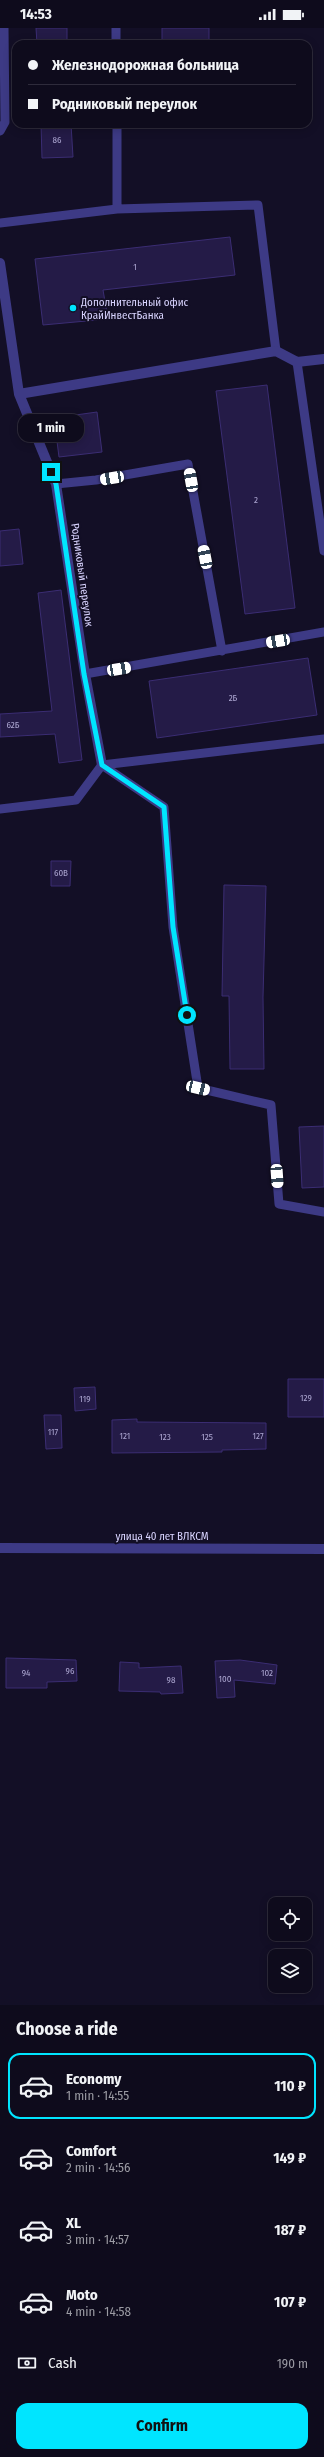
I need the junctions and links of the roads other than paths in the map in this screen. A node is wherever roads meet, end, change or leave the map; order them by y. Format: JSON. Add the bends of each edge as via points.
{"nodes":[{"id":1,"x":4,"y":28,"type":"edge"},
{"id":2,"x":116,"y":28,"type":"edge"},
{"id":3,"x":116,"y":40,"type":"edge"},
{"id":4,"x":117,"y":128,"type":"edge"},
{"id":5,"x":0,"y":131,"type":"edge"},
{"id":6,"x":117,"y":209,"type":"junction"},
{"id":7,"x":0,"y":223,"type":"edge"},
{"id":8,"x":0,"y":263,"type":"edge"},
{"id":9,"x":276,"y":351,"type":"junction"},
{"id":10,"x":324,"y":360,"type":"edge"},
{"id":11,"x":297,"y":362,"type":"junction"},
{"id":12,"x":19,"y":394,"type":"junction"},
{"id":13,"x":56,"y":484,"type":"junction"},
{"id":14,"x":324,"y":551,"type":"edge"},
{"id":15,"x":324,"y":632,"type":"edge"},
{"id":16,"x":222,"y":650,"type":"junction"},
{"id":17,"x":84,"y":674,"type":"junction"},
{"id":18,"x":324,"y":739,"type":"edge"},
{"id":19,"x":102,"y":765,"type":"junction"},
{"id":20,"x":0,"y":809,"type":"edge"},
{"id":21,"x":324,"y":1212,"type":"edge"},
{"id":22,"x":0,"y":1548,"type":"edge"},
{"id":23,"x":324,"y":1549,"type":"edge"}],
"edges":[{"from":1,"to":5,"type":"lane","via":[[5,122]]},
{"from":2,"to":3,"type":"lane"},
{"from":4,"to":6,"type":"lane"},
{"from":6,"to":7,"type":"lane"},
{"from":6,"to":9,"type":"lane","via":[[258,205]]},
{"from":8,"to":12,"type":"street","name":"Родниковый переулок"},
{"from":9,"to":11,"type":"street"},
{"from":9,"to":12,"type":"street"},
{"from":10,"to":11,"type":"street"},
{"from":11,"to":14,"type":"lane"},
{"from":12,"to":13,"type":"street","name":"Родниковый переулок"},
{"from":13,"to":16,"type":"lane","via":[[96,480],[188,464]]},
{"from":13,"to":17,"type":"street","name":"Родниковый переулок"},
{"from":15,"to":16,"type":"lane"},
{"from":16,"to":17,"type":"lane"},
{"from":17,"to":19,"type":"street","name":"Родниковый переулок"},
{"from":18,"to":19,"type":"lane"},
{"from":19,"to":20,"type":"lane","via":[[76,800]]},
{"from":19,"to":21,"type":"lane","via":[[164,807],[173,927],[198,1088],[271,1105],[279,1204]]},
{"from":22,"to":23,"type":"street","name":"улица 40 лет ВЛКСМ"}]}
